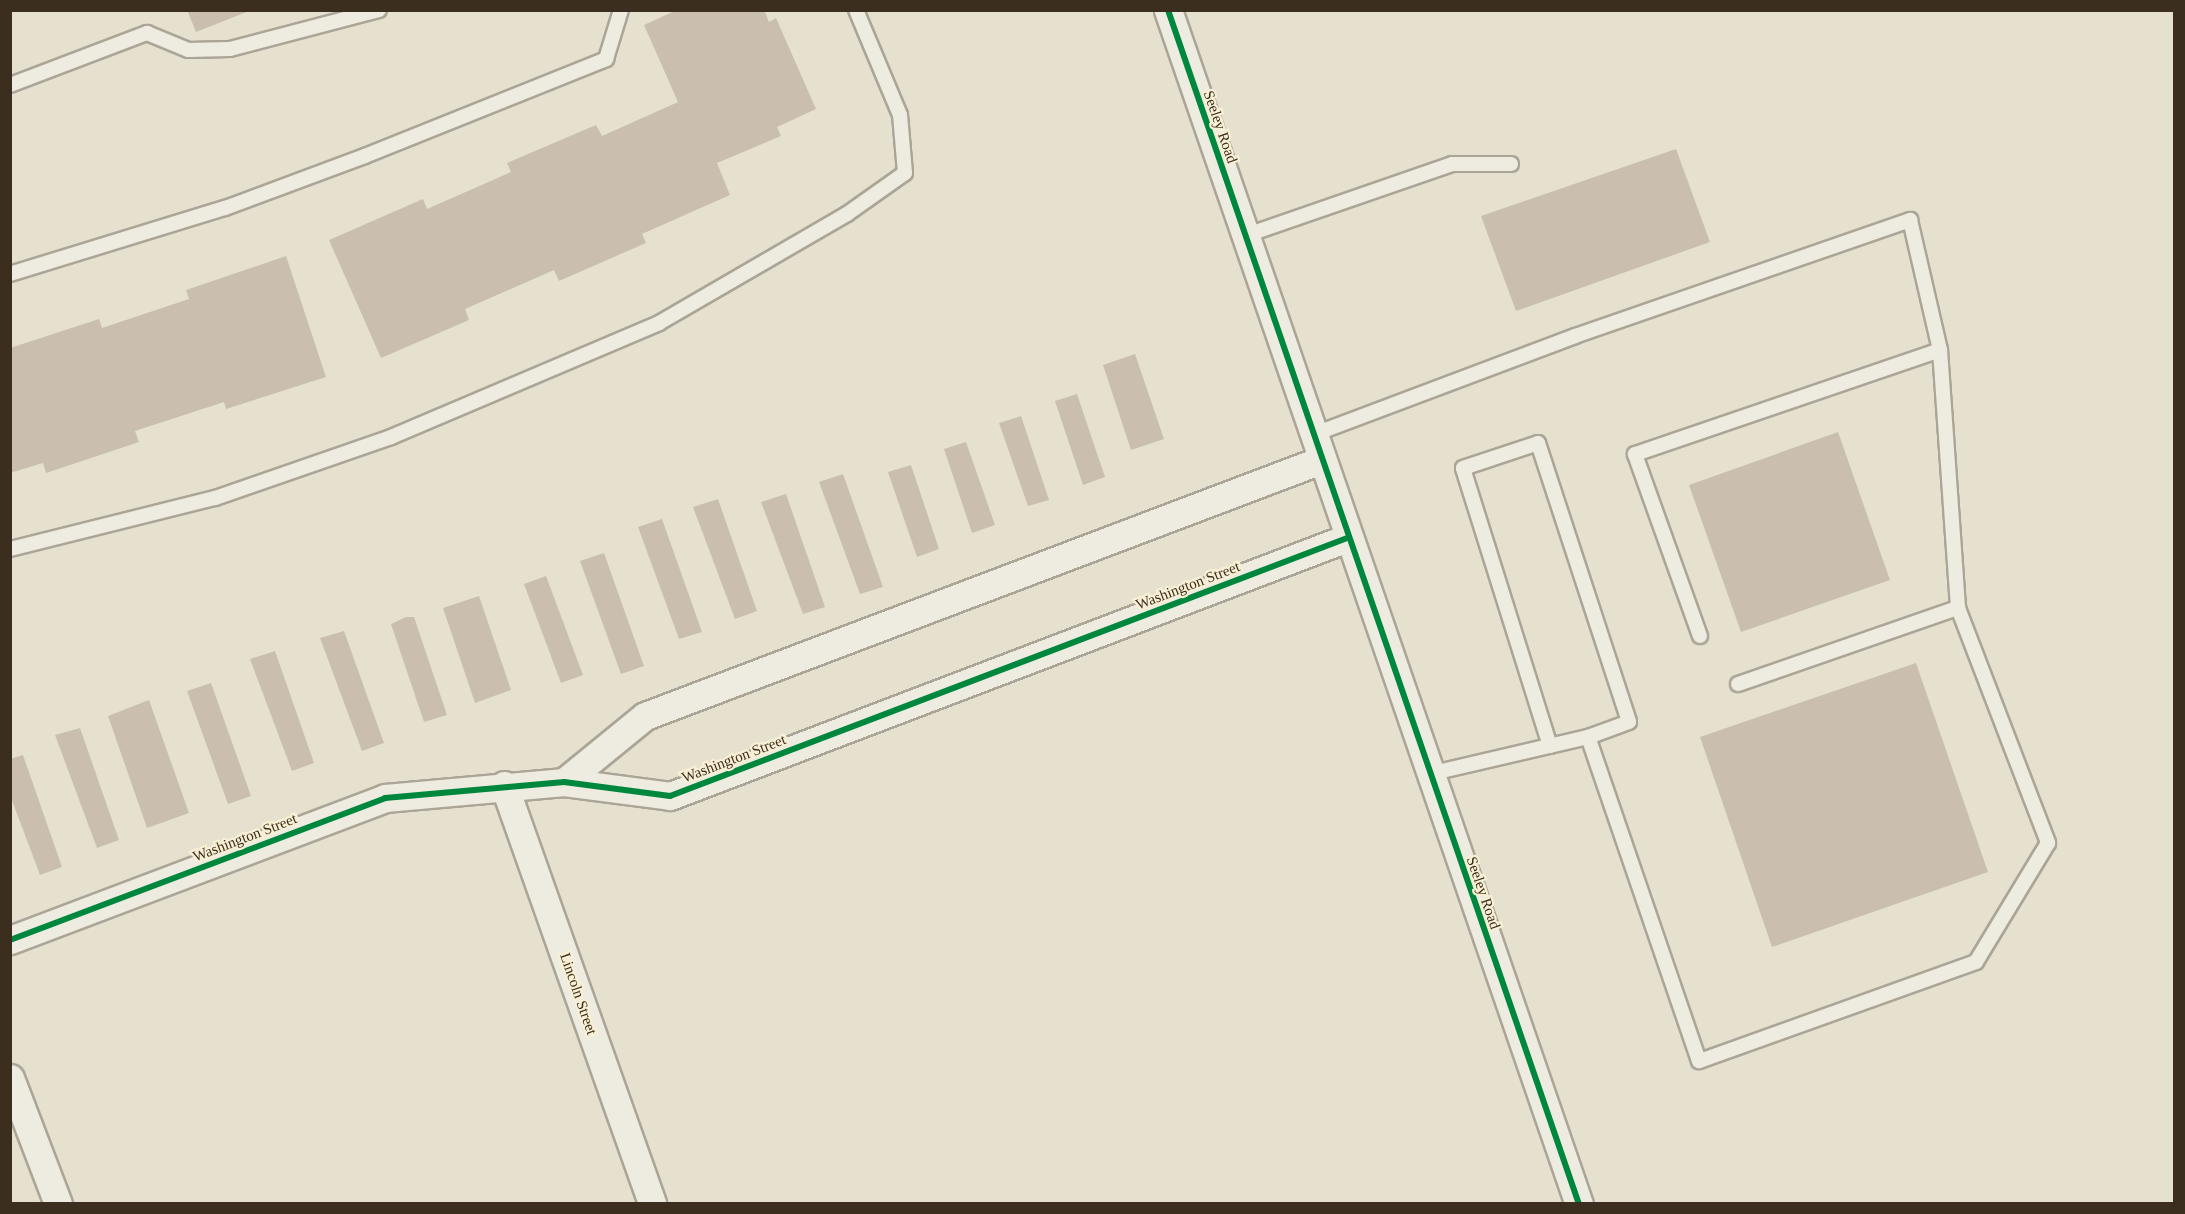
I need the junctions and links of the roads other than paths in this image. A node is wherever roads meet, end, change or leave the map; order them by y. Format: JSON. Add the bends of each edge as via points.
{"nodes":[{"id":1,"x":379,"y":10,"type":"edge"},
{"id":2,"x":621,"y":10,"type":"edge"},
{"id":3,"x":856,"y":10,"type":"edge"},
{"id":4,"x":1168,"y":10,"type":"edge"},
{"id":5,"x":10,"y":85,"type":"edge"},
{"id":6,"x":1511,"y":164,"type":"dead end"},
{"id":7,"x":1244,"y":236,"type":"junction"},
{"id":8,"x":10,"y":274,"type":"edge"},
{"id":9,"x":1940,"y":350,"type":"junction"},
{"id":10,"x":1312,"y":435,"type":"junction"},
{"id":11,"x":1321,"y":460,"type":"junction"},
{"id":12,"x":1347,"y":538,"type":"junction"},
{"id":13,"x":10,"y":549,"type":"edge"},
{"id":14,"x":1958,"y":608,"type":"junction"},
{"id":15,"x":1700,"y":636,"type":"dead end"},
{"id":16,"x":1738,"y":684,"type":"dead end"},
{"id":17,"x":1588,"y":737,"type":"junction"},
{"id":18,"x":1550,"y":746,"type":"junction"},
{"id":19,"x":1429,"y":774,"type":"junction"},
{"id":20,"x":564,"y":782,"type":"junction"},
{"id":21,"x":504,"y":785,"type":"junction"},
{"id":22,"x":10,"y":940,"type":"edge"},
{"id":23,"x":10,"y":1078,"type":"edge"},
{"id":24,"x":58,"y":1203,"type":"edge"},
{"id":25,"x":652,"y":1203,"type":"edge"},
{"id":26,"x":1579,"y":1203,"type":"edge"}],
"edges":[{"from":1,"to":5,"type":"lane","via":[[230,49],[188,50],[147,33]]},
{"from":2,"to":8,"type":"lane","via":[[606,58],[225,208]]},
{"from":3,"to":13,"type":"lane","via":[[900,115],[905,173],[847,214],[659,323],[391,437],[215,498]]},
{"from":4,"to":7,"type":"street","name":"Seeley Road"},
{"from":6,"to":7,"type":"lane","via":[[1452,164]]},
{"from":7,"to":10,"type":"street","name":"Seeley Road"},
{"from":9,"to":10,"type":"lane","via":[[1910,220],[1575,336]]},
{"from":9,"to":14,"type":"lane"},
{"from":9,"to":15,"type":"lane","via":[[1635,454]]},
{"from":10,"to":11,"type":"street","name":"Seeley Road"},
{"from":11,"to":12,"type":"street","name":"Seeley Road"},
{"from":11,"to":20,"type":"street","via":[[645,716]]},
{"from":12,"to":19,"type":"street","name":"Seeley Road"},
{"from":12,"to":20,"type":"street","name":"Washington Street","via":[[670,796]]},
{"from":14,"to":16,"type":"lane"},
{"from":14,"to":17,"type":"lane","via":[[2048,843],[1976,962],[1699,1061]]},
{"from":17,"to":18,"type":"lane"},
{"from":17,"to":18,"type":"lane","via":[[1629,722],[1538,443],[1463,468]]},
{"from":18,"to":19,"type":"lane"},
{"from":19,"to":26,"type":"street","name":"Seeley Road"},
{"from":20,"to":21,"type":"street","name":"Washington Street"},
{"from":21,"to":22,"type":"street","name":"Washington Street","via":[[385,798]]},
{"from":21,"to":25,"type":"street","name":"Lincoln Street"},
{"from":23,"to":24,"type":"street"}]}
